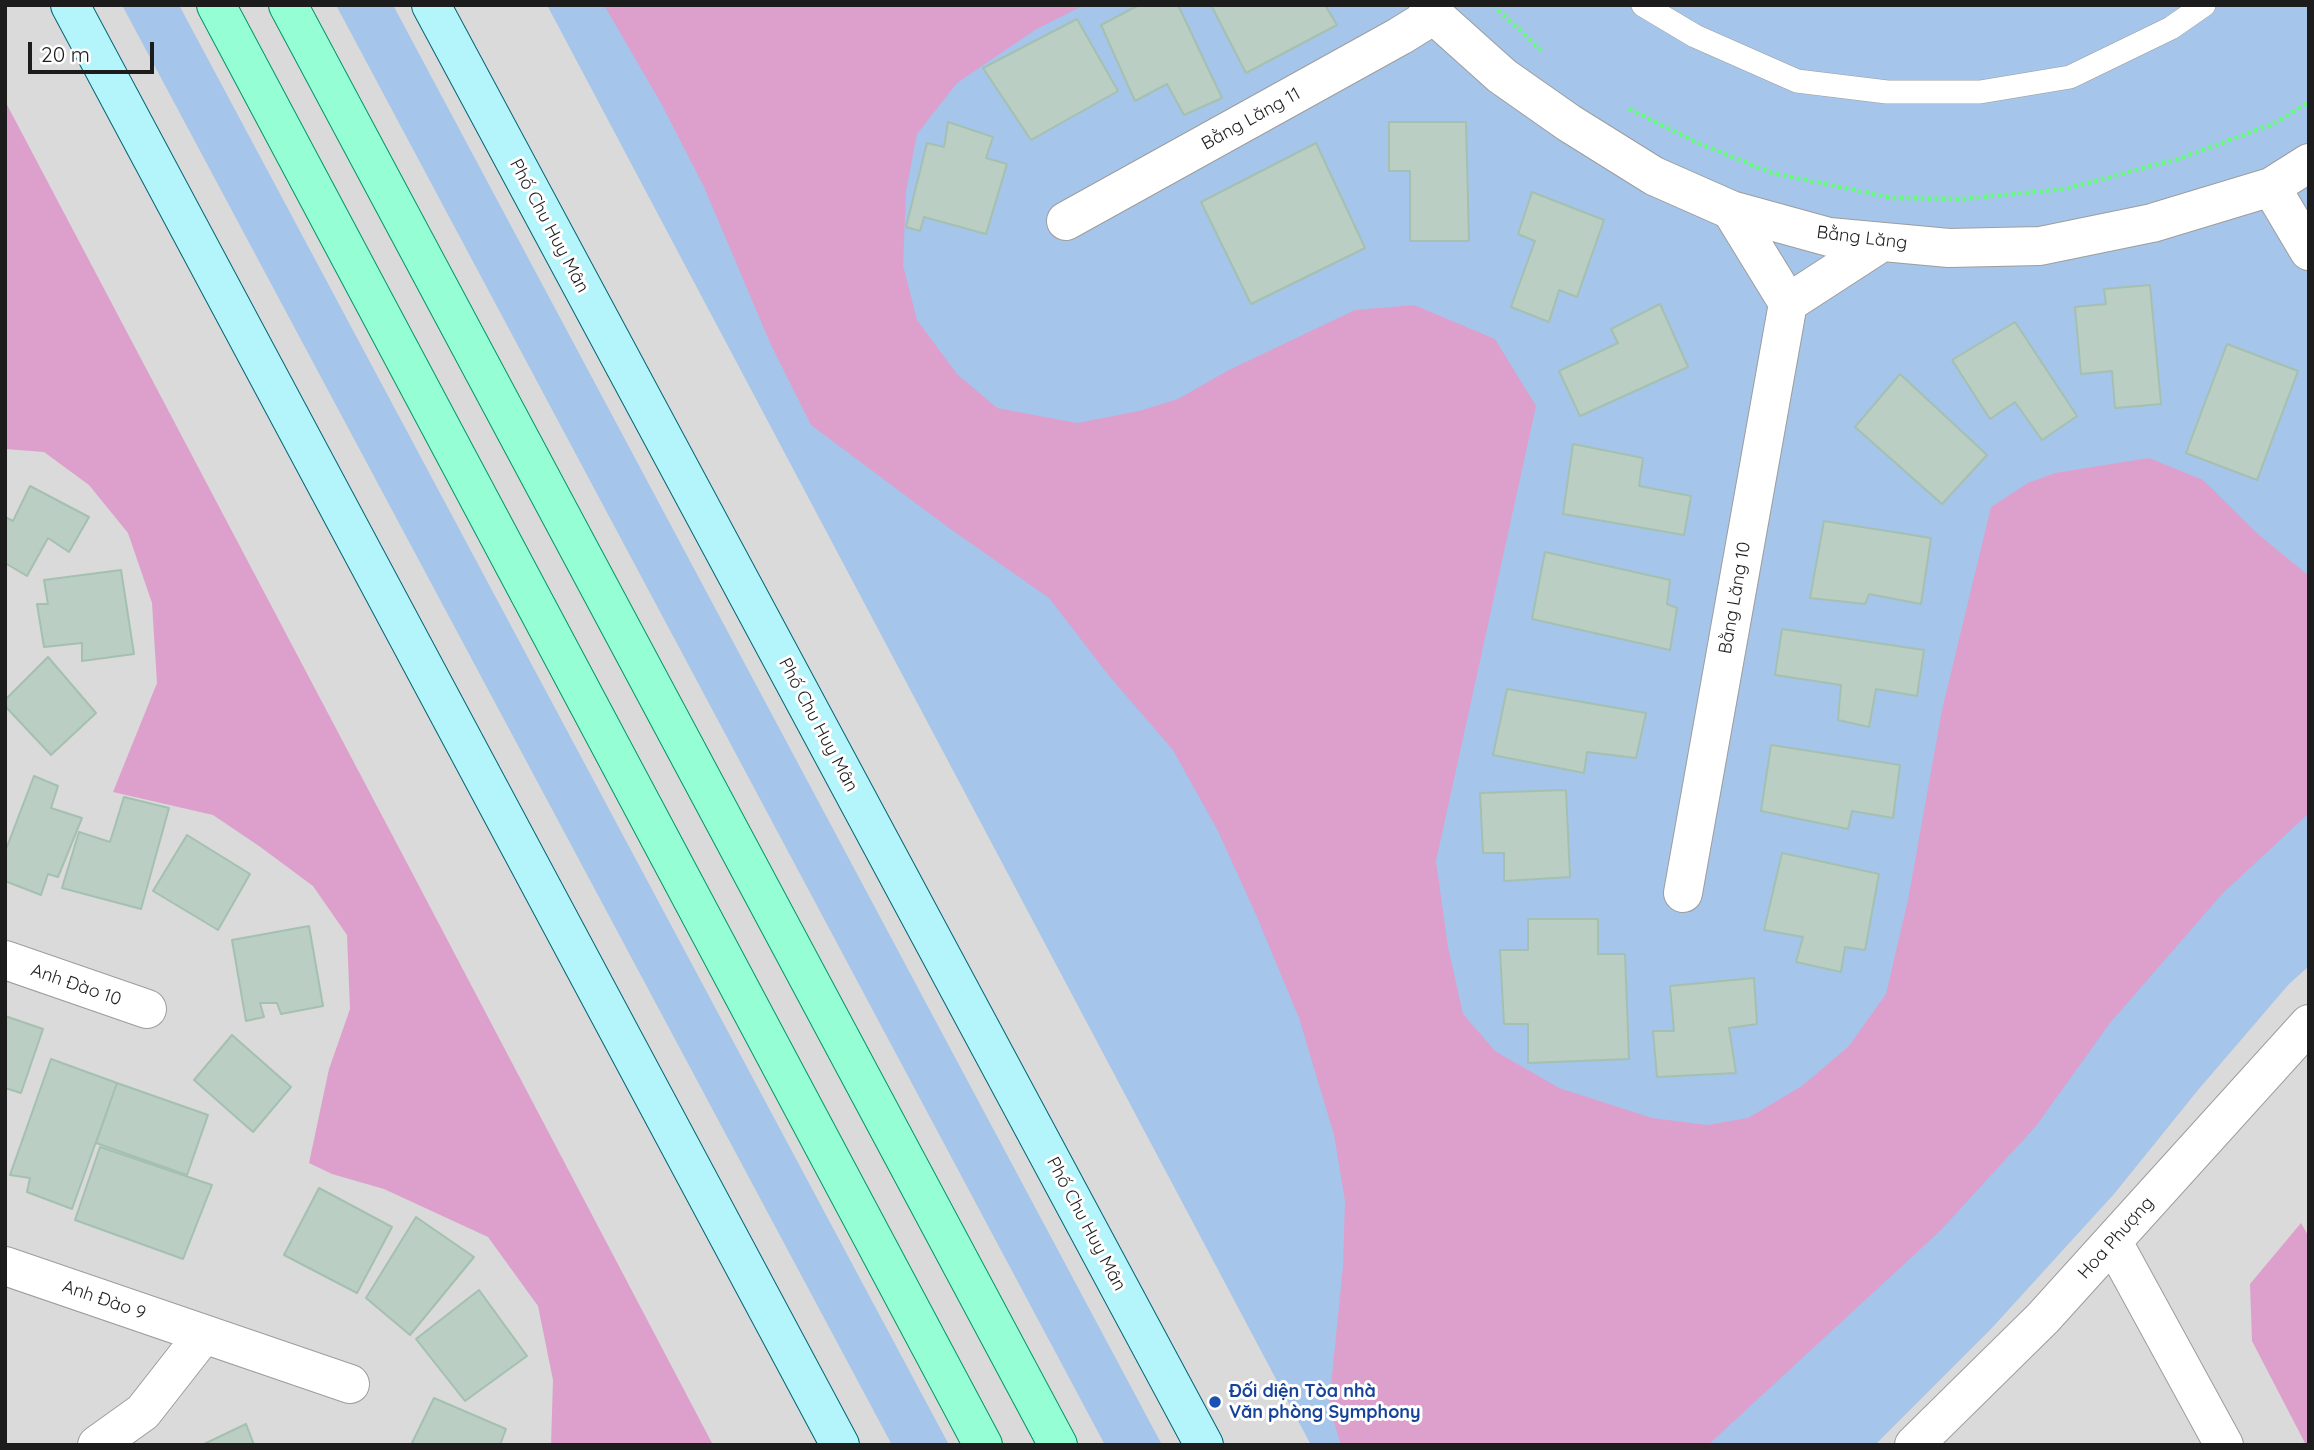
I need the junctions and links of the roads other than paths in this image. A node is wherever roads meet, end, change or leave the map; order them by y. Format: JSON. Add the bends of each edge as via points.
{"nodes":[{"id":1,"x":70,"y":5,"type":"edge"},
{"id":2,"x":216,"y":5,"type":"edge"},
{"id":3,"x":288,"y":5,"type":"edge"},
{"id":4,"x":431,"y":5,"type":"edge"},
{"id":5,"x":1643,"y":5,"type":"edge"},
{"id":6,"x":2204,"y":5,"type":"edge"},
{"id":7,"x":1431,"y":10,"type":"edge"},
{"id":8,"x":2309,"y":163,"type":"edge"},
{"id":9,"x":2272,"y":187,"type":"junction"},
{"id":10,"x":1731,"y":210,"type":"junction"},
{"id":11,"x":1066,"y":221,"type":"dead end"},
{"id":12,"x":1882,"y":242,"type":"junction"},
{"id":13,"x":2309,"y":251,"type":"edge"},
{"id":14,"x":1788,"y":303,"type":"junction"},
{"id":15,"x":1683,"y":893,"type":"dead end"},
{"id":16,"x":5,"y":960,"type":"edge"},
{"id":17,"x":147,"y":1009,"type":"dead end"},
{"id":18,"x":2309,"y":1024,"type":"edge"},
{"id":19,"x":2113,"y":1242,"type":"junction"},
{"id":20,"x":5,"y":1266,"type":"edge"},
{"id":21,"x":204,"y":1334,"type":"junction"},
{"id":22,"x":350,"y":1384,"type":"dead end"},
{"id":23,"x":97,"y":1445,"type":"edge"},
{"id":24,"x":839,"y":1445,"type":"edge"},
{"id":25,"x":983,"y":1445,"type":"edge"},
{"id":26,"x":1058,"y":1445,"type":"edge"},
{"id":27,"x":1204,"y":1445,"type":"edge"},
{"id":28,"x":1914,"y":1445,"type":"edge"},
{"id":29,"x":2224,"y":1445,"type":"edge"}],
"edges":[{"from":1,"to":24,"type":"main road"},
{"from":2,"to":25,"type":"main road"},
{"from":3,"to":26,"type":"main road"},
{"from":4,"to":27,"type":"main road","name":"Phố Chu Huy Mân"},
{"from":5,"to":6,"type":"lane","via":[[1695,36],[1797,81],[1887,92],[1980,92],[2070,77],[2171,28]]},
{"from":7,"to":10,"type":"street","name":"Bằng Lăng","via":[[1502,76],[1569,123],[1654,176]]},
{"from":7,"to":11,"type":"street","name":"Bằng Lăng 11","via":[[1400,36]]},
{"from":8,"to":9,"type":"street","name":"Bằng Lăng"},
{"from":9,"to":12,"type":"street","name":"Bằng Lăng","via":[[2152,223],[2040,246],[1950,248]]},
{"from":9,"to":13,"type":"street"},
{"from":10,"to":12,"type":"street","name":"Bằng Lăng","via":[[1829,237]]},
{"from":10,"to":14,"type":"street"},
{"from":12,"to":14,"type":"street"},
{"from":14,"to":15,"type":"street","name":"Bằng Lăng 10"},
{"from":16,"to":17,"type":"street","name":"Anh Đào 10"},
{"from":18,"to":19,"type":"street","name":"Hoa Phượng"},
{"from":19,"to":28,"type":"street","name":"Hoa Phượng"},
{"from":19,"to":29,"type":"street"},
{"from":20,"to":21,"type":"street","name":"Anh Đào 9"},
{"from":21,"to":22,"type":"street","name":"Anh Đào 9"},
{"from":21,"to":23,"type":"street","via":[[143,1412]]}]}
